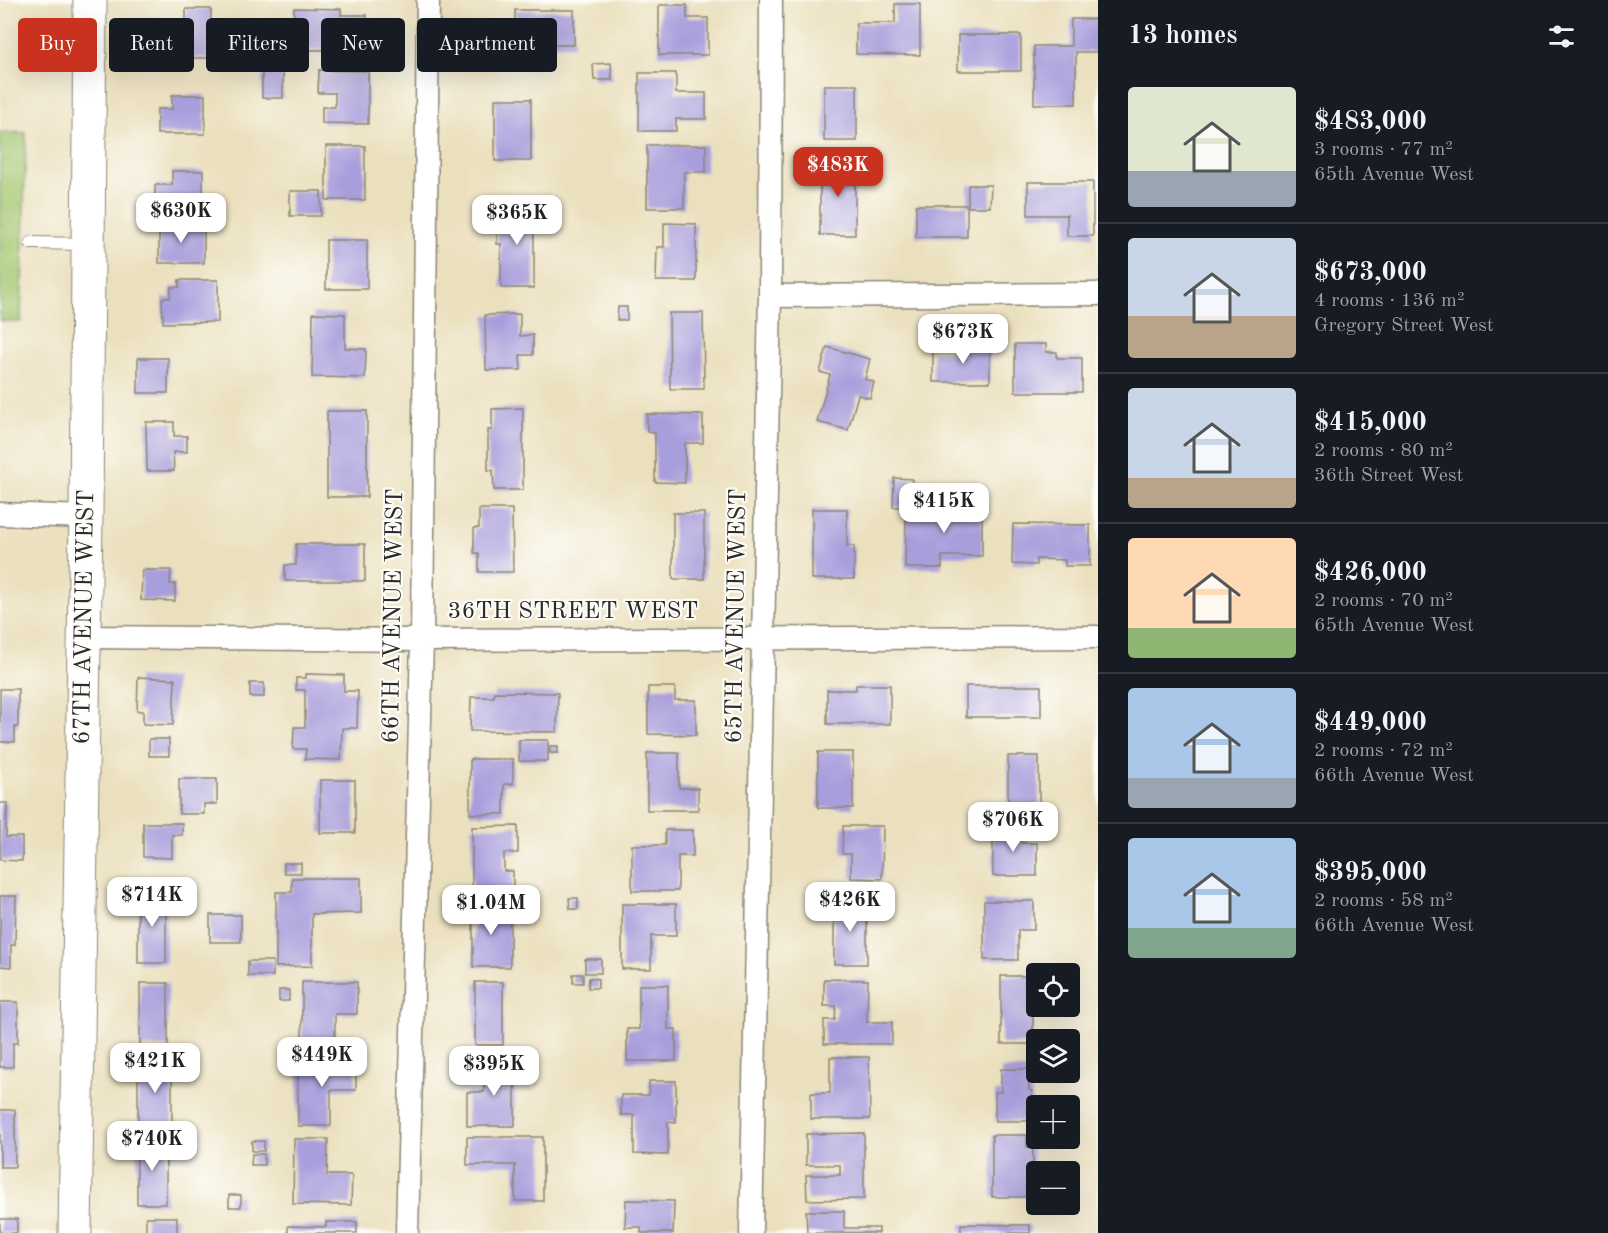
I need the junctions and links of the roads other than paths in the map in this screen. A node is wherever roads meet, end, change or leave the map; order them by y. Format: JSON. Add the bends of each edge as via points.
{"nodes":[{"id":1,"x":90,"y":0,"type":"edge"},
{"id":2,"x":428,"y":0,"type":"edge"},
{"id":3,"x":771,"y":0,"type":"edge"},
{"id":4,"x":31,"y":243,"type":"dead end"},
{"id":5,"x":89,"y":244,"type":"junction"},
{"id":6,"x":1098,"y":294,"type":"edge"},
{"id":7,"x":770,"y":296,"type":"junction"},
{"id":8,"x":0,"y":514,"type":"edge"},
{"id":9,"x":86,"y":517,"type":"junction"},
{"id":10,"x":85,"y":637,"type":"junction"},
{"id":11,"x":763,"y":637,"type":"junction"},
{"id":12,"x":1098,"y":637,"type":"edge"},
{"id":13,"x":422,"y":639,"type":"junction"},
{"id":14,"x":75,"y":1233,"type":"edge"},
{"id":15,"x":407,"y":1233,"type":"edge"},
{"id":16,"x":751,"y":1233,"type":"edge"}],
"edges":[{"from":1,"to":5,"type":"street","name":"67TH AVENUE WEST"},
{"from":2,"to":13,"type":"street","name":"66TH AVENUE WEST"},
{"from":3,"to":7,"type":"street","name":"65TH AVENUE WEST"},
{"from":4,"to":5,"type":"lane"},
{"from":5,"to":9,"type":"street","name":"67TH AVENUE WEST"},
{"from":6,"to":7,"type":"street"},
{"from":7,"to":11,"type":"street","name":"65TH AVENUE WEST"},
{"from":8,"to":9,"type":"street"},
{"from":9,"to":10,"type":"street","name":"67TH AVENUE WEST"},
{"from":10,"to":13,"type":"street","name":"36TH STREET WEST"},
{"from":10,"to":14,"type":"street","name":"67TH AVENUE WEST"},
{"from":11,"to":12,"type":"street","name":"36TH STREET WEST"},
{"from":11,"to":13,"type":"street","name":"36TH STREET WEST"},
{"from":11,"to":16,"type":"street","name":"65TH AVENUE WEST"},
{"from":13,"to":15,"type":"street","name":"66TH AVENUE WEST"}]}
